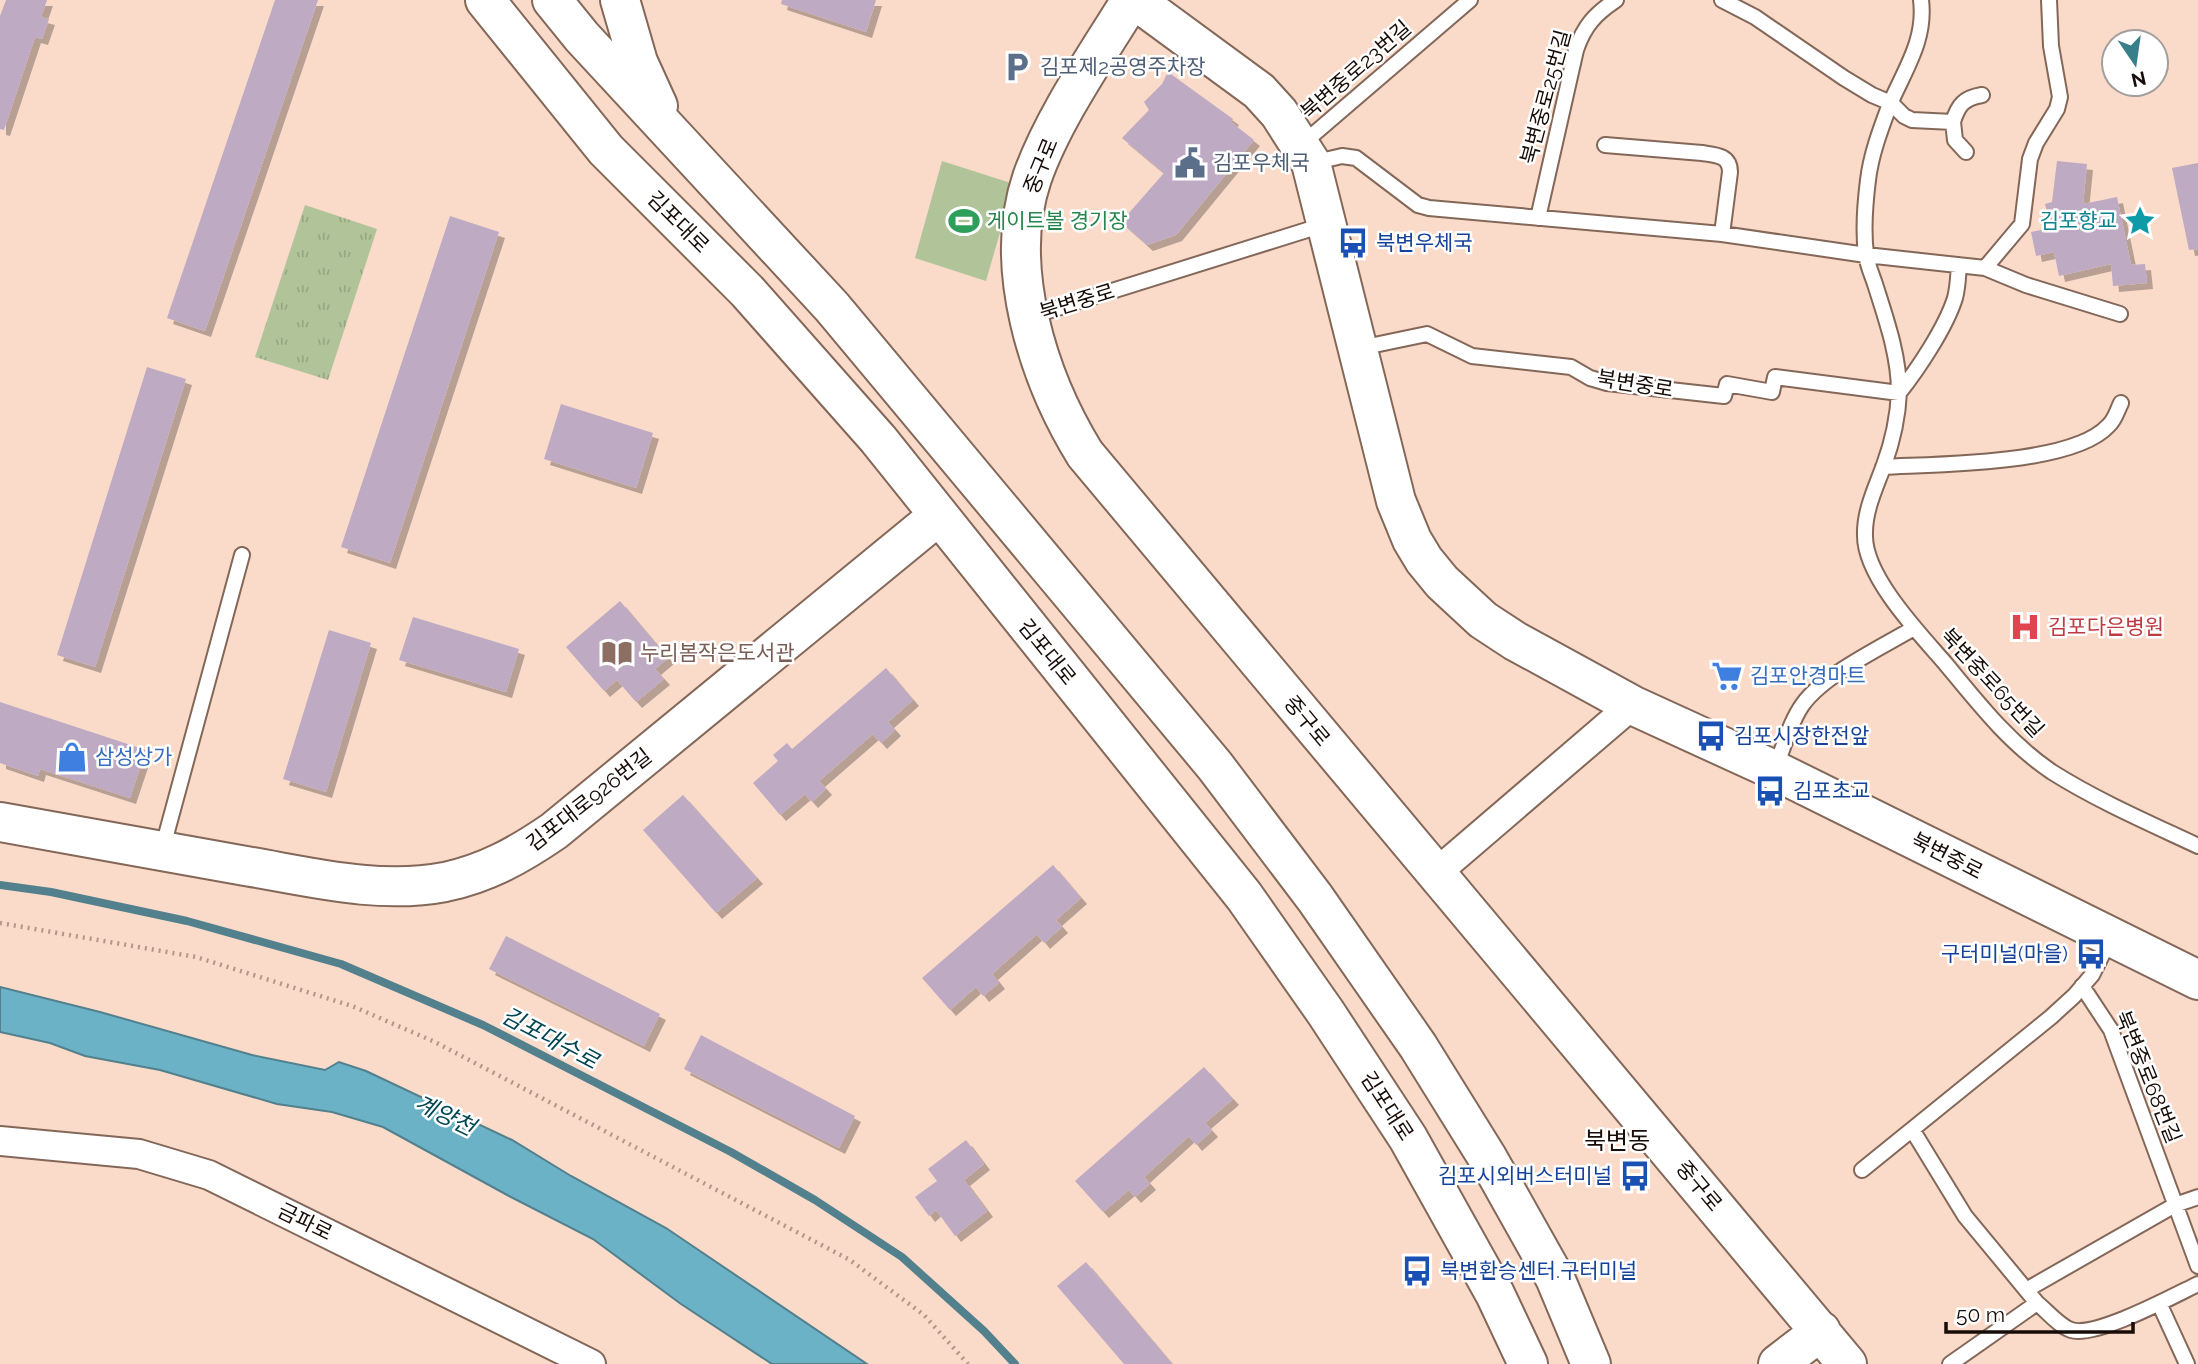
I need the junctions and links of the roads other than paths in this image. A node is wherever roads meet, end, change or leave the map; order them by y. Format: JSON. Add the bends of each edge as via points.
{"nodes":[{"id":1,"x":485,"y":0,"type":"edge"},
{"id":2,"x":552,"y":0,"type":"edge"},
{"id":3,"x":620,"y":0,"type":"edge"},
{"id":4,"x":1133,"y":0,"type":"edge"},
{"id":5,"x":1470,"y":0,"type":"edge"},
{"id":6,"x":1616,"y":0,"type":"edge"},
{"id":7,"x":1722,"y":0,"type":"edge"},
{"id":8,"x":1921,"y":0,"type":"edge"},
{"id":9,"x":2049,"y":0,"type":"edge"},
{"id":10,"x":1982,"y":95,"type":"dead end"},
{"id":11,"x":1891,"y":103,"type":"junction"},
{"id":12,"x":1953,"y":122,"type":"junction"},
{"id":13,"x":670,"y":133,"type":"junction"},
{"id":14,"x":1605,"y":145,"type":"dead end"},
{"id":15,"x":1966,"y":152,"type":"dead end"},
{"id":16,"x":1306,"y":154,"type":"junction"},
{"id":17,"x":1538,"y":218,"type":"junction"},
{"id":18,"x":1325,"y":225,"type":"junction"},
{"id":19,"x":1722,"y":234,"type":"junction"},
{"id":20,"x":1866,"y":254,"type":"junction"},
{"id":21,"x":1959,"y":265,"type":"junction"},
{"id":22,"x":1984,"y":268,"type":"junction"},
{"id":23,"x":2120,"y":314,"type":"dead end"},
{"id":24,"x":1030,"y":316,"type":"junction"},
{"id":25,"x":1358,"y":348,"type":"junction"},
{"id":26,"x":1899,"y":393,"type":"junction"},
{"id":27,"x":2121,"y":403,"type":"dead end"},
{"id":28,"x":1883,"y":467,"type":"junction"},
{"id":29,"x":938,"y":516,"type":"junction"},
{"id":30,"x":242,"y":555,"type":"dead end"},
{"id":31,"x":1914,"y":628,"type":"junction"},
{"id":32,"x":1632,"y":705,"type":"junction"},
{"id":33,"x":1774,"y":770,"type":"junction"},
{"id":34,"x":0,"y":822,"type":"edge"},
{"id":35,"x":2198,"y":846,"type":"edge"},
{"id":36,"x":162,"y":851,"type":"junction"},
{"id":37,"x":1436,"y":874,"type":"junction"},
{"id":38,"x":2111,"y":938,"type":"junction"},
{"id":39,"x":2198,"y":980,"type":"edge"},
{"id":40,"x":2082,"y":986,"type":"junction"},
{"id":41,"x":1913,"y":1131,"type":"junction"},
{"id":42,"x":0,"y":1141,"type":"edge"},
{"id":43,"x":1862,"y":1170,"type":"dead end"},
{"id":44,"x":2198,"y":1196,"type":"edge"},
{"id":45,"x":2175,"y":1205,"type":"junction"},
{"id":46,"x":2198,"y":1266,"type":"edge"},
{"id":47,"x":2198,"y":1284,"type":"edge"},
{"id":48,"x":2026,"y":1290,"type":"junction"},
{"id":49,"x":2037,"y":1303,"type":"junction"},
{"id":50,"x":2159,"y":1303,"type":"junction"},
{"id":51,"x":1821,"y":1331,"type":"junction"},
{"id":52,"x":591,"y":1364,"type":"edge"},
{"id":53,"x":1528,"y":1364,"type":"edge"},
{"id":54,"x":1591,"y":1364,"type":"edge"},
{"id":55,"x":1778,"y":1364,"type":"edge"},
{"id":56,"x":1847,"y":1364,"type":"edge"},
{"id":57,"x":1950,"y":1364,"type":"edge"},
{"id":58,"x":2187,"y":1364,"type":"edge"}],
"edges":[{"from":1,"to":29,"type":"street","name":"김포대로","via":[[606,150],[747,291],[878,439]]},
{"from":2,"to":13,"type":"street"},
{"from":3,"to":13,"type":"street","via":[[639,62]]},
{"from":4,"to":16,"type":"street","name":"북변중로","via":[[1259,91]]},
{"from":4,"to":24,"type":"street","name":"중구로","via":[[1080,83],[1032,178],[1021,236]]},
{"from":5,"to":16,"type":"lane","name":"북변중로23번길"},
{"from":6,"to":17,"type":"lane","name":"북변중로25번길","via":[[1593,16],[1582,32]]},
{"from":7,"to":11,"type":"lane"},
{"from":8,"to":11,"type":"lane","via":[[1921,33]]},
{"from":9,"to":22,"type":"lane","via":[[2060,97],[2030,159],[2022,224]]},
{"from":10,"to":12,"type":"lane","via":[[1960,104]]},
{"from":11,"to":12,"type":"lane","via":[[1912,120]]},
{"from":11,"to":20,"type":"lane","via":[[1868,178]]},
{"from":12,"to":15,"type":"lane","via":[[1955,140]]},
{"from":13,"to":54,"type":"street","via":[[908,396],[1215,766],[1315,898],[1488,1157],[1555,1278]]},
{"from":14,"to":19,"type":"lane","via":[[1726,159],[1730,172]]},
{"from":16,"to":17,"type":"lane","via":[[1356,158],[1418,205]]},
{"from":16,"to":18,"type":"street","name":"북변중로"},
{"from":17,"to":19,"type":"lane"},
{"from":18,"to":24,"type":"lane","name":"북변중로"},
{"from":18,"to":25,"type":"street","name":"북변중로"},
{"from":19,"to":20,"type":"lane"},
{"from":20,"to":21,"type":"lane"},
{"from":20,"to":26,"type":"lane","name":"북변중로65번길","via":[[1893,344]]},
{"from":21,"to":22,"type":"lane"},
{"from":21,"to":26,"type":"lane","via":[[1952,306]]},
{"from":22,"to":23,"type":"lane"},
{"from":24,"to":37,"type":"street","name":"중구로","via":[[1053,396],[1085,454]]},
{"from":25,"to":26,"type":"lane","name":"북변중로","via":[[1427,334],[1472,356],[1571,367],[1607,383],[1724,396],[1727,384],[1772,392],[1775,377]]},
{"from":25,"to":32,"type":"street","name":"북변중로","via":[[1396,501],[1424,559],[1483,620]]},
{"from":26,"to":28,"type":"lane","name":"북변중로65번길"},
{"from":27,"to":28,"type":"lane","via":[[2108,427],[2074,446],[1979,461]]},
{"from":28,"to":31,"type":"lane","name":"북변중로65번길","via":[[1864,538],[1875,569]]},
{"from":29,"to":36,"type":"street","name":"김포대로926번길","via":[[603,793],[514,858],[444,882],[391,887]]},
{"from":29,"to":53,"type":"street","name":"김포대로","via":[[1244,896],[1319,1002],[1408,1138],[1495,1294]]},
{"from":30,"to":36,"type":"lane"},
{"from":31,"to":33,"type":"lane","via":[[1830,679],[1804,702]]},
{"from":31,"to":35,"type":"lane","name":"북변중로65번길","via":[[1976,703],[2032,757],[2112,804]]},
{"from":32,"to":33,"type":"street","name":"북변중로"},
{"from":32,"to":37,"type":"street"},
{"from":33,"to":38,"type":"street","name":"북변중로"},
{"from":34,"to":36,"type":"street","name":"김포대로926번길"},
{"from":37,"to":51,"type":"street","name":"중구로"},
{"from":38,"to":39,"type":"street","name":"북변중로"},
{"from":38,"to":40,"type":"lane"},
{"from":40,"to":41,"type":"lane","via":[[2025,1040]]},
{"from":40,"to":45,"type":"lane","name":"북변중로68번길","via":[[2111,1030]]},
{"from":41,"to":43,"type":"lane"},
{"from":41,"to":48,"type":"lane","via":[[1965,1216]]},
{"from":42,"to":52,"type":"street","name":"금파로","via":[[139,1154],[209,1175]]},
{"from":44,"to":45,"type":"lane"},
{"from":45,"to":46,"type":"lane","name":"북변중로68번길"},
{"from":45,"to":48,"type":"lane"},
{"from":47,"to":50,"type":"lane"},
{"from":48,"to":49,"type":"lane"},
{"from":49,"to":50,"type":"lane","via":[[2069,1329],[2082,1332]]},
{"from":49,"to":57,"type":"lane"},
{"from":50,"to":58,"type":"lane"},
{"from":51,"to":55,"type":"street"},
{"from":51,"to":56,"type":"street","name":"중구로"}]}
